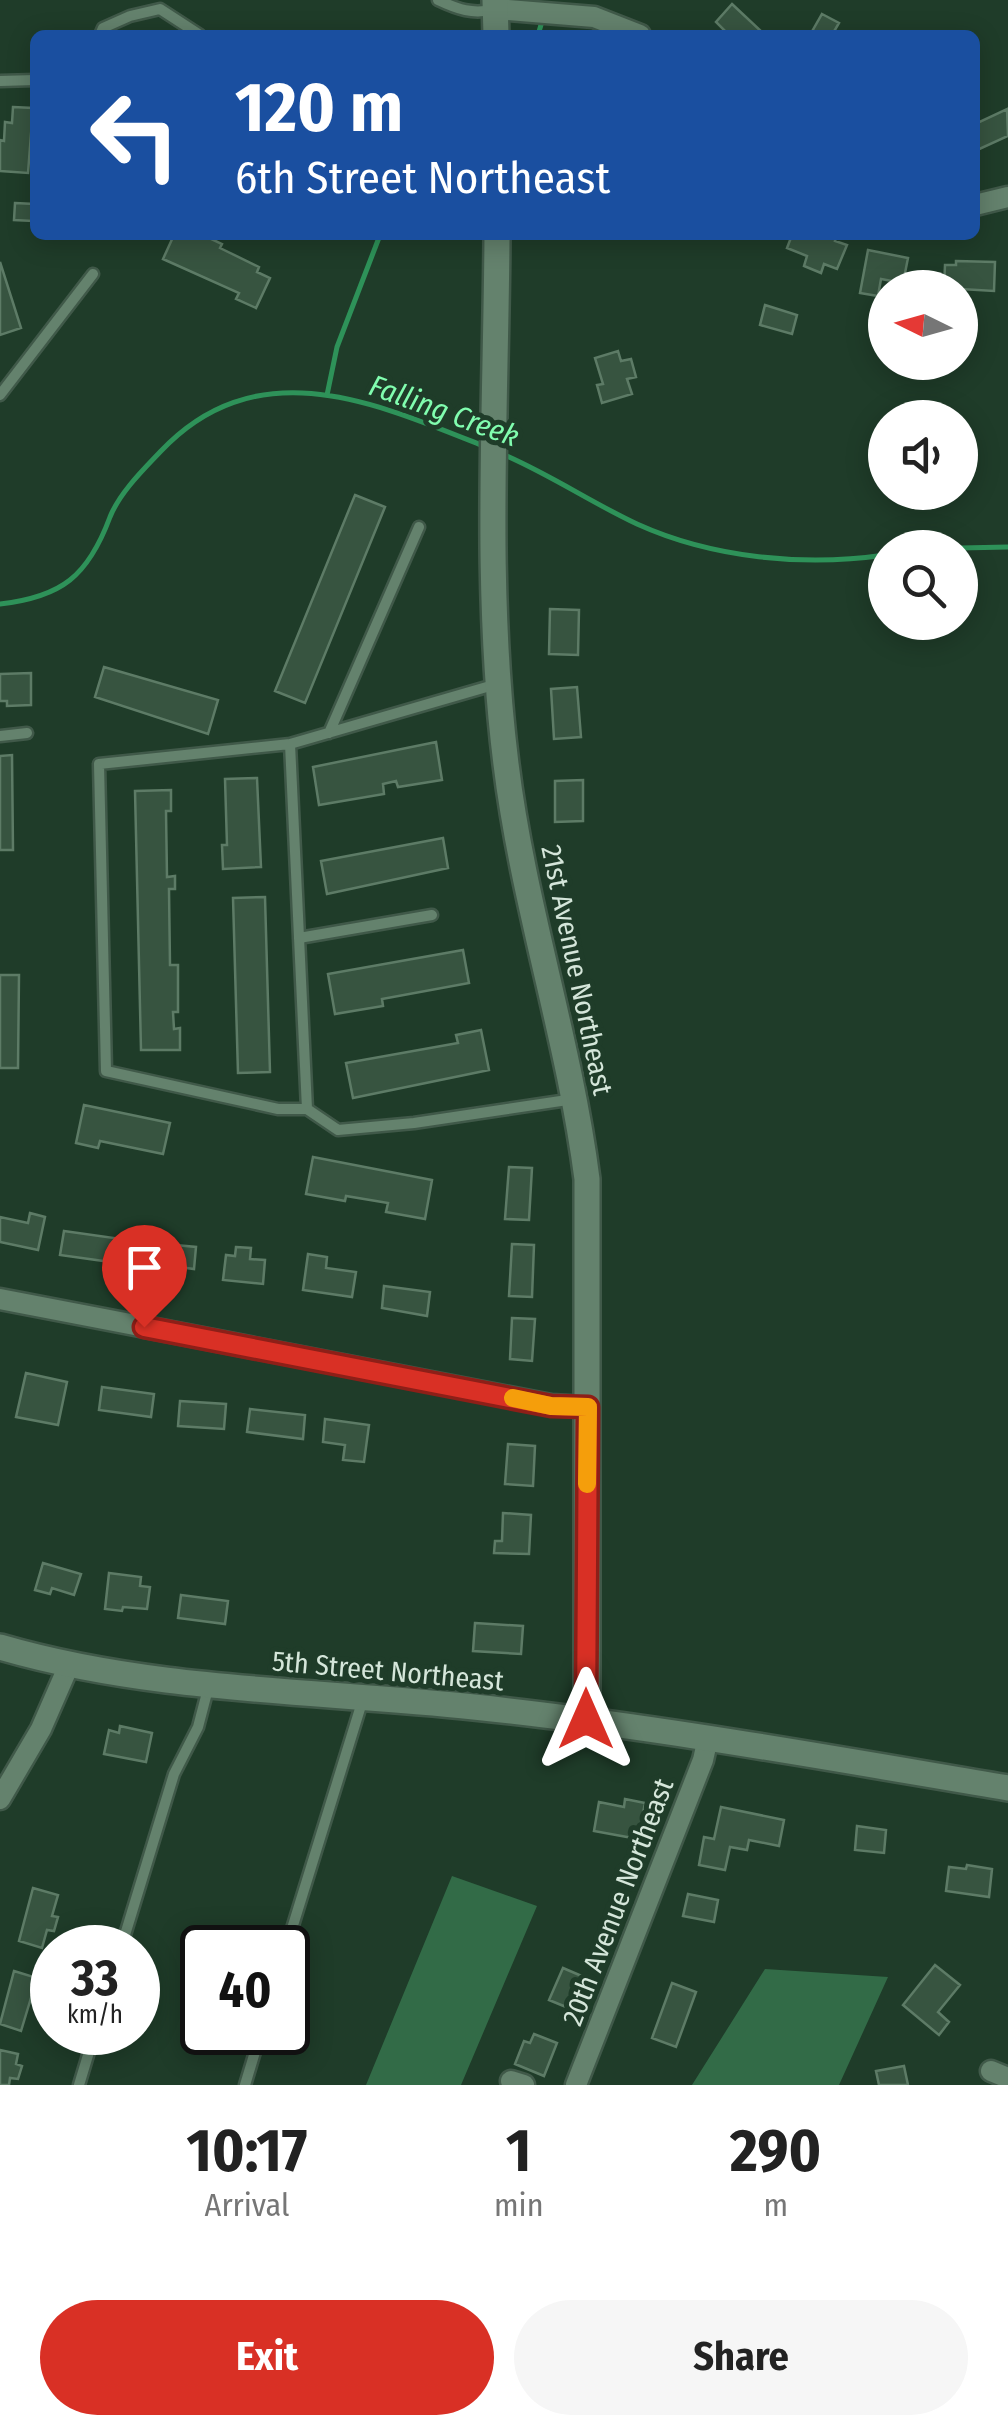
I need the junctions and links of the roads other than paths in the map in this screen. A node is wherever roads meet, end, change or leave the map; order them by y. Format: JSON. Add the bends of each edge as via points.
{"nodes":[{"id":1,"x":438,"y":0,"type":"edge"},
{"id":2,"x":496,"y":15,"type":"edge"},
{"id":3,"x":102,"y":30,"type":"edge"},
{"id":4,"x":192,"y":30,"type":"edge"},
{"id":5,"x":627,"y":30,"type":"edge"},
{"id":6,"x":30,"y":80,"type":"edge"},
{"id":7,"x":0,"y":81,"type":"edge"},
{"id":8,"x":1008,"y":197,"type":"edge"},
{"id":9,"x":980,"y":204,"type":"edge"},
{"id":10,"x":497,"y":240,"type":"edge"},
{"id":11,"x":94,"y":274,"type":"dead end"},
{"id":12,"x":0,"y":395,"type":"edge"},
{"id":13,"x":419,"y":527,"type":"dead end"},
{"id":14,"x":498,"y":684,"type":"junction"},
{"id":15,"x":329,"y":733,"type":"junction"},
{"id":16,"x":27,"y":734,"type":"dead end"},
{"id":17,"x":0,"y":736,"type":"edge"},
{"id":18,"x":290,"y":744,"type":"junction"},
{"id":19,"x":432,"y":915,"type":"dead end"},
{"id":20,"x":299,"y":938,"type":"junction"},
{"id":21,"x":574,"y":1099,"type":"junction"},
{"id":22,"x":307,"y":1109,"type":"junction"},
{"id":23,"x":0,"y":1298,"type":"edge"},
{"id":24,"x":588,"y":1407,"type":"junction"},
{"id":25,"x":0,"y":1647,"type":"edge"},
{"id":26,"x":70,"y":1665,"type":"junction"},
{"id":27,"x":208,"y":1686,"type":"junction"},
{"id":28,"x":364,"y":1698,"type":"junction"},
{"id":29,"x":586,"y":1719,"type":"junction"},
{"id":30,"x":708,"y":1738,"type":"junction"},
{"id":31,"x":1008,"y":1788,"type":"edge"},
{"id":32,"x":0,"y":1799,"type":"edge"},
{"id":33,"x":128,"y":1925,"type":"edge"},
{"id":34,"x":293,"y":1925,"type":"edge"},
{"id":35,"x":89,"y":2055,"type":"edge"},
{"id":36,"x":254,"y":2055,"type":"edge"},
{"id":37,"x":80,"y":2085,"type":"edge"},
{"id":38,"x":245,"y":2085,"type":"edge"},
{"id":39,"x":576,"y":2085,"type":"edge"}],
"edges":[{"from":1,"to":2,"type":"lane"},
{"from":2,"to":5,"type":"street","via":[[594,17]]},
{"from":3,"to":4,"type":"lane","via":[[160,9]]},
{"from":6,"to":7,"type":"lane"},
{"from":8,"to":9,"type":"street"},
{"from":10,"to":14,"type":"street","name":"21st Avenue Northeast"},
{"from":11,"to":12,"type":"lane"},
{"from":13,"to":15,"type":"lane"},
{"from":14,"to":15,"type":"lane"},
{"from":14,"to":21,"type":"street","name":"21st Avenue Northeast","via":[[516,830]]},
{"from":15,"to":18,"type":"lane"},
{"from":16,"to":17,"type":"lane"},
{"from":18,"to":20,"type":"lane"},
{"from":18,"to":22,"type":"lane","via":[[99,764],[106,1071],[278,1109]]},
{"from":19,"to":20,"type":"lane"},
{"from":20,"to":22,"type":"lane"},
{"from":21,"to":22,"type":"lane","via":[[338,1130]]},
{"from":21,"to":24,"type":"street","name":"21st Avenue Northeast","via":[[587,1179]]},
{"from":23,"to":24,"type":"street","via":[[551,1406]]},
{"from":24,"to":29,"type":"street","name":"21st Avenue Northeast"},
{"from":25,"to":26,"type":"street","name":"5th Street Northeast"},
{"from":26,"to":27,"type":"street","name":"5th Street Northeast"},
{"from":26,"to":32,"type":"street"},
{"from":27,"to":28,"type":"street","name":"5th Street Northeast"},
{"from":27,"to":33,"type":"lane"},
{"from":28,"to":29,"type":"street","name":"5th Street Northeast"},
{"from":28,"to":34,"type":"lane"},
{"from":29,"to":30,"type":"street","name":"5th Street Northeast"},
{"from":30,"to":31,"type":"street","name":"5th Street Northeast"},
{"from":30,"to":39,"type":"street","name":"20th Avenue Northeast"},
{"from":35,"to":37,"type":"lane"},
{"from":36,"to":38,"type":"lane"}]}
